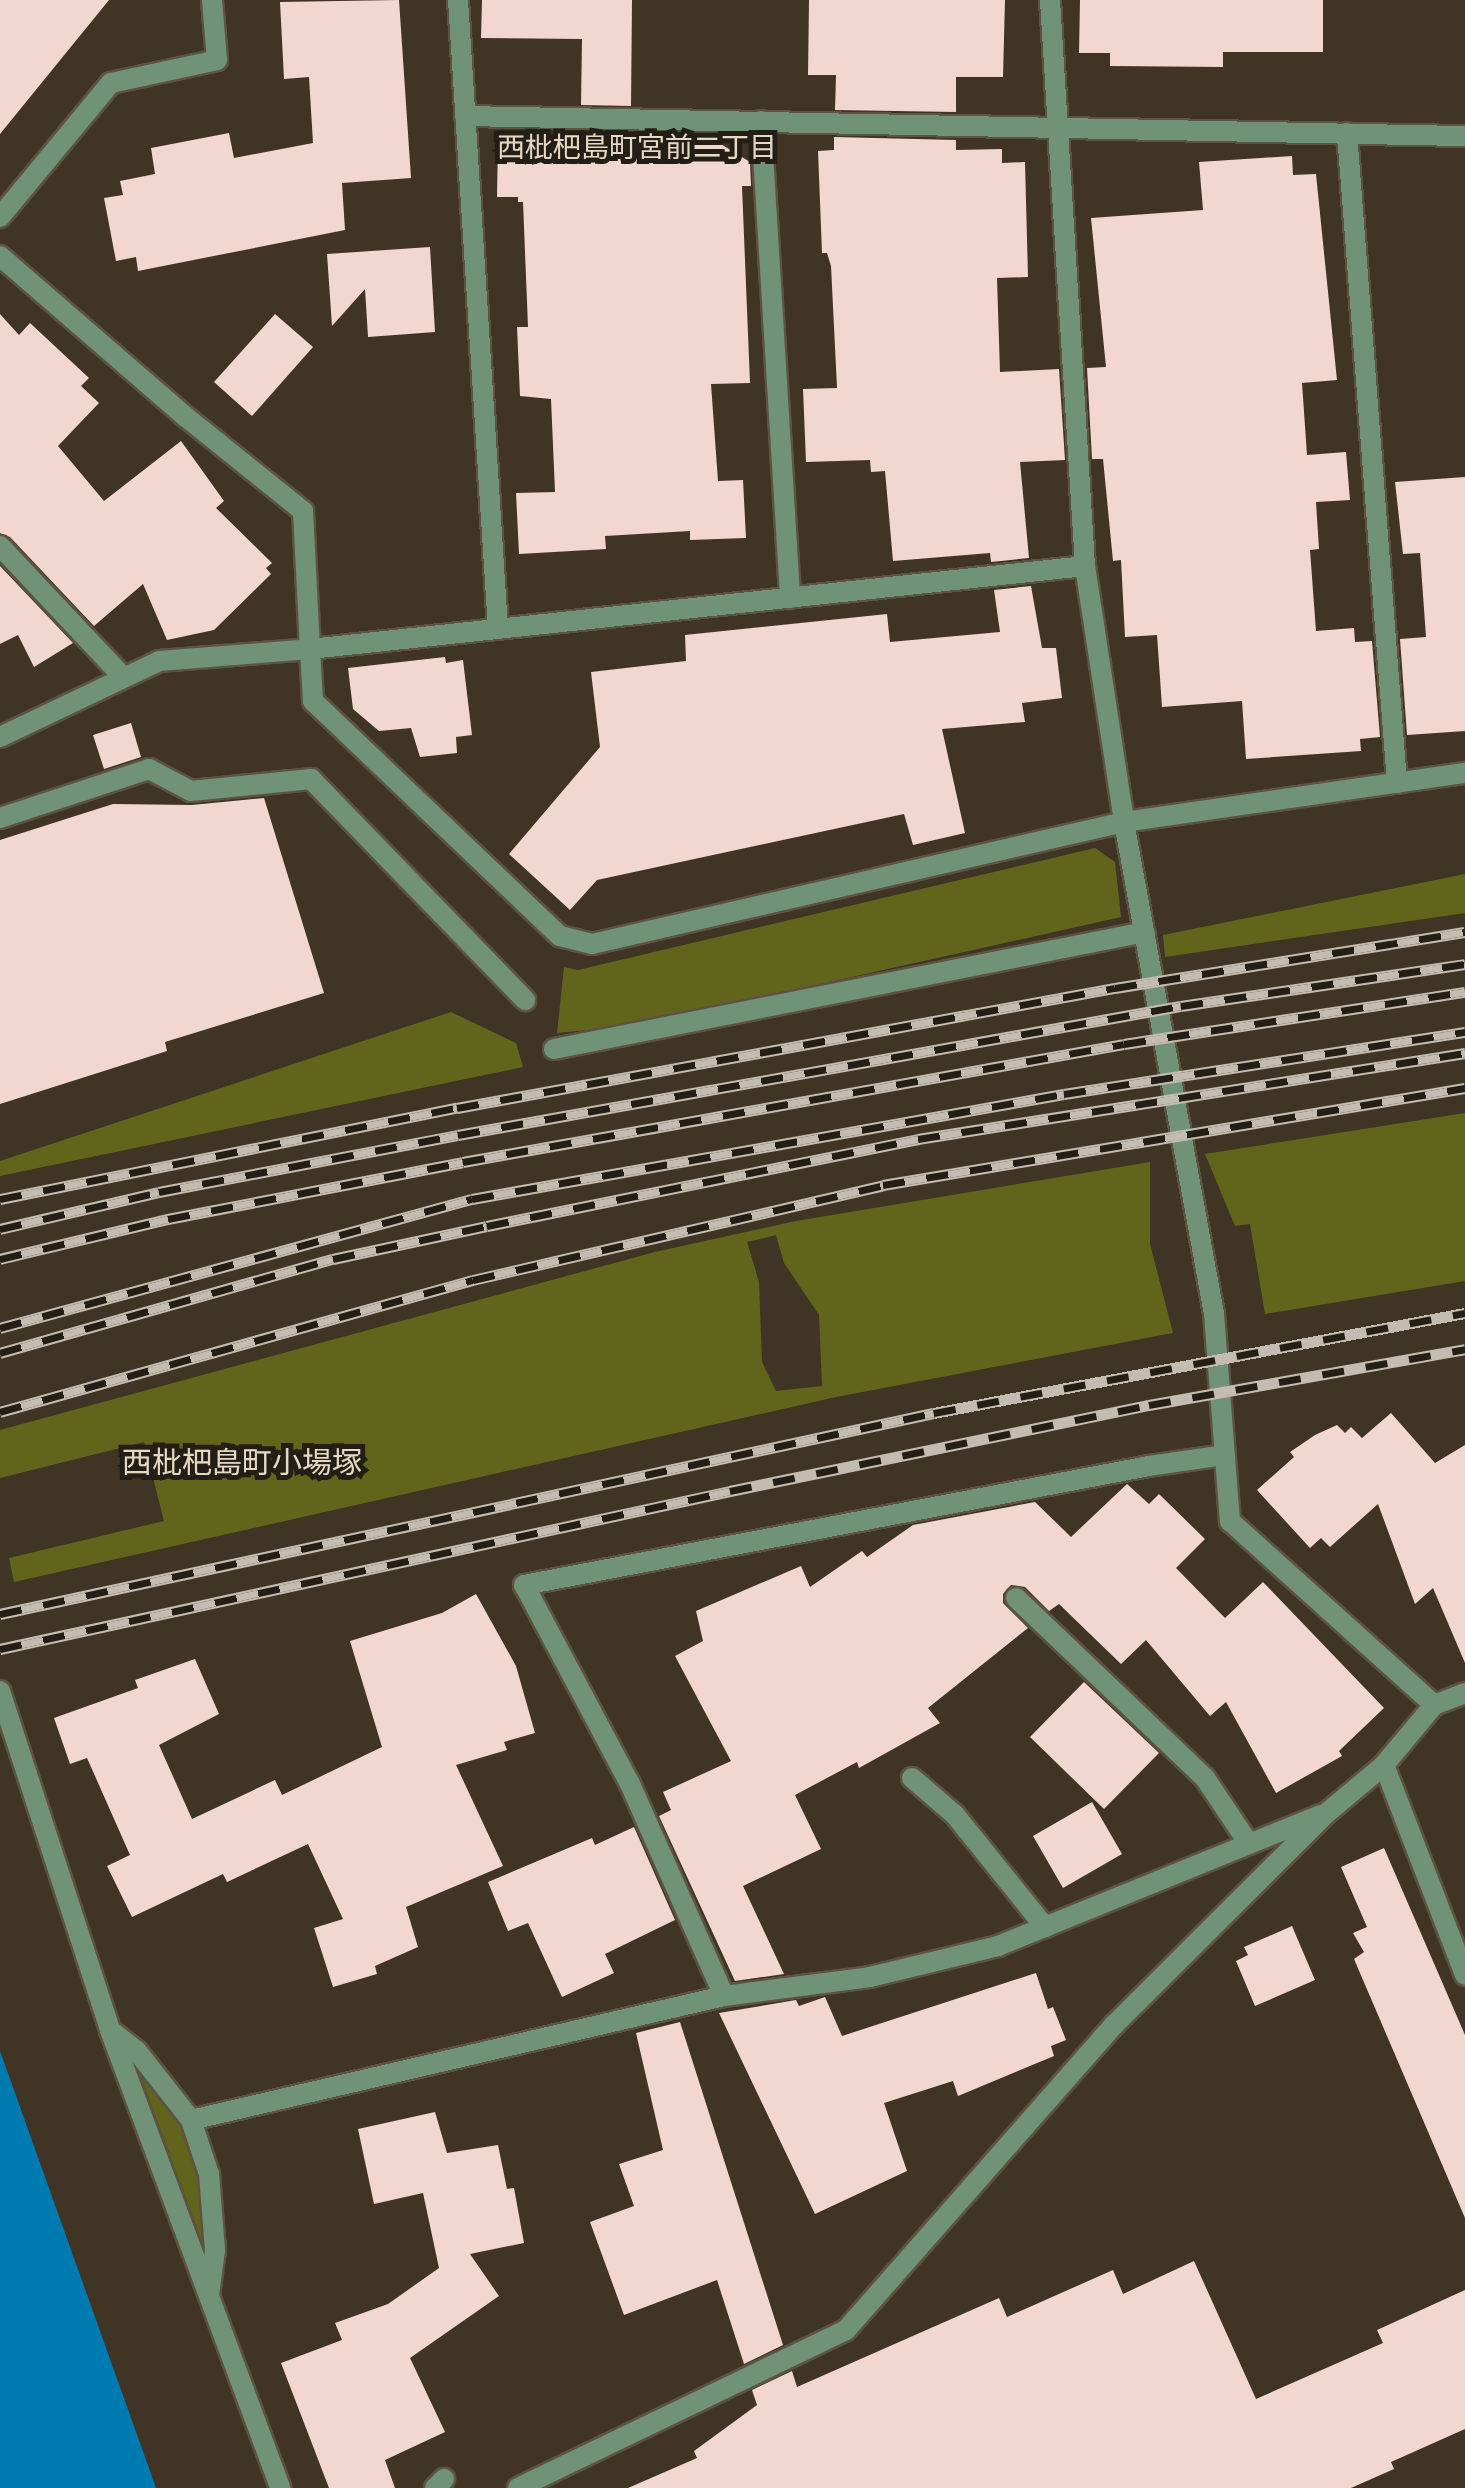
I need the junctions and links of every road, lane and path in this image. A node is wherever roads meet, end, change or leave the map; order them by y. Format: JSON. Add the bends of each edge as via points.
{"nodes":[{"id":1,"x":212,"y":0,"type":"edge"},
{"id":2,"x":458,"y":0,"type":"edge"},
{"id":3,"x":1050,"y":0,"type":"edge"},
{"id":4,"x":465,"y":116,"type":"junction"},
{"id":5,"x":761,"y":121,"type":"junction"},
{"id":6,"x":1058,"y":126,"type":"junction"},
{"id":7,"x":1347,"y":133,"type":"junction"},
{"id":8,"x":1465,"y":136,"type":"edge"},
{"id":9,"x":0,"y":217,"type":"edge"},
{"id":10,"x":0,"y":256,"type":"edge"},
{"id":11,"x":0,"y":546,"type":"edge"},
{"id":12,"x":1085,"y":566,"type":"junction"},
{"id":13,"x":790,"y":598,"type":"junction"},
{"id":14,"x":498,"y":629,"type":"junction"},
{"id":15,"x":310,"y":650,"type":"junction"},
{"id":16,"x":123,"y":677,"type":"junction"},
{"id":17,"x":0,"y":737,"type":"edge"},
{"id":18,"x":1465,"y":774,"type":"edge"},
{"id":19,"x":1396,"y":783,"type":"junction"},
{"id":20,"x":0,"y":818,"type":"edge"},
{"id":21,"x":1124,"y":822,"type":"junction"},
{"id":22,"x":1145,"y":932,"type":"junction"},
{"id":23,"x":525,"y":1000,"type":"dead end"},
{"id":24,"x":554,"y":1049,"type":"dead end"},
{"id":25,"x":1224,"y":1455,"type":"junction"},
{"id":26,"x":1016,"y":1598,"type":"dead end"},
{"id":27,"x":0,"y":1691,"type":"edge"},
{"id":28,"x":1465,"y":1693,"type":"edge"},
{"id":29,"x":1434,"y":1705,"type":"junction"},
{"id":30,"x":1384,"y":1766,"type":"junction"},
{"id":31,"x":912,"y":1778,"type":"dead end"},
{"id":32,"x":1328,"y":1812,"type":"junction"},
{"id":33,"x":1249,"y":1844,"type":"junction"},
{"id":34,"x":1045,"y":1928,"type":"junction"},
{"id":35,"x":1465,"y":1976,"type":"edge"},
{"id":36,"x":724,"y":1996,"type":"junction"},
{"id":37,"x":110,"y":2030,"type":"junction"},
{"id":38,"x":192,"y":2120,"type":"junction"},
{"id":39,"x":208,"y":2297,"type":"junction"},
{"id":40,"x":280,"y":2488,"type":"edge"},
{"id":41,"x":518,"y":2488,"type":"edge"}],
"edges":[{"from":1,"to":9,"type":"street","via":[[217,60],[110,83]]},
{"from":2,"to":4,"type":"street"},
{"from":3,"to":6,"type":"street"},
{"from":4,"to":5,"type":"street"},
{"from":4,"to":14,"type":"street"},
{"from":5,"to":6,"type":"street"},
{"from":5,"to":13,"type":"street"},
{"from":6,"to":7,"type":"street"},
{"from":6,"to":12,"type":"street"},
{"from":7,"to":8,"type":"street"},
{"from":7,"to":19,"type":"street"},
{"from":10,"to":15,"type":"street","via":[[303,511]]},
{"from":11,"to":16,"type":"street"},
{"from":12,"to":13,"type":"street"},
{"from":12,"to":21,"type":"street"},
{"from":13,"to":14,"type":"street"},
{"from":14,"to":15,"type":"street"},
{"from":15,"to":16,"type":"street","via":[[159,661]]},
{"from":15,"to":21,"type":"street","via":[[313,700],[560,936],[592,944]]},
{"from":16,"to":17,"type":"street"},
{"from":18,"to":19,"type":"street"},
{"from":19,"to":21,"type":"street"},
{"from":20,"to":23,"type":"street","via":[[149,770],[191,791],[311,779]]},
{"from":21,"to":22,"type":"street"},
{"from":22,"to":24,"type":"street"},
{"from":22,"to":25,"type":"street","via":[[1214,1314]]},
{"from":25,"to":29,"type":"street","via":[[1230,1521]]},
{"from":25,"to":36,"type":"street","via":[[524,1585],[630,1784]]},
{"from":26,"to":33,"type":"street","via":[[1205,1778]]},
{"from":27,"to":37,"type":"street"},
{"from":28,"to":29,"type":"street"},
{"from":29,"to":30,"type":"street"},
{"from":30,"to":32,"type":"street"},
{"from":30,"to":35,"type":"street"},
{"from":31,"to":34,"type":"street","via":[[955,1814]]},
{"from":32,"to":33,"type":"street"},
{"from":32,"to":41,"type":"street","via":[[1114,2025],[846,2330]]},
{"from":33,"to":34,"type":"street"},
{"from":34,"to":36,"type":"street","via":[[870,1977]]},
{"from":36,"to":38,"type":"street"},
{"from":37,"to":38,"type":"street","via":[[136,2050]]},
{"from":37,"to":39,"type":"street"},
{"from":38,"to":39,"type":"street","via":[[209,2174],[216,2250]]},
{"from":39,"to":40,"type":"street"}]}
